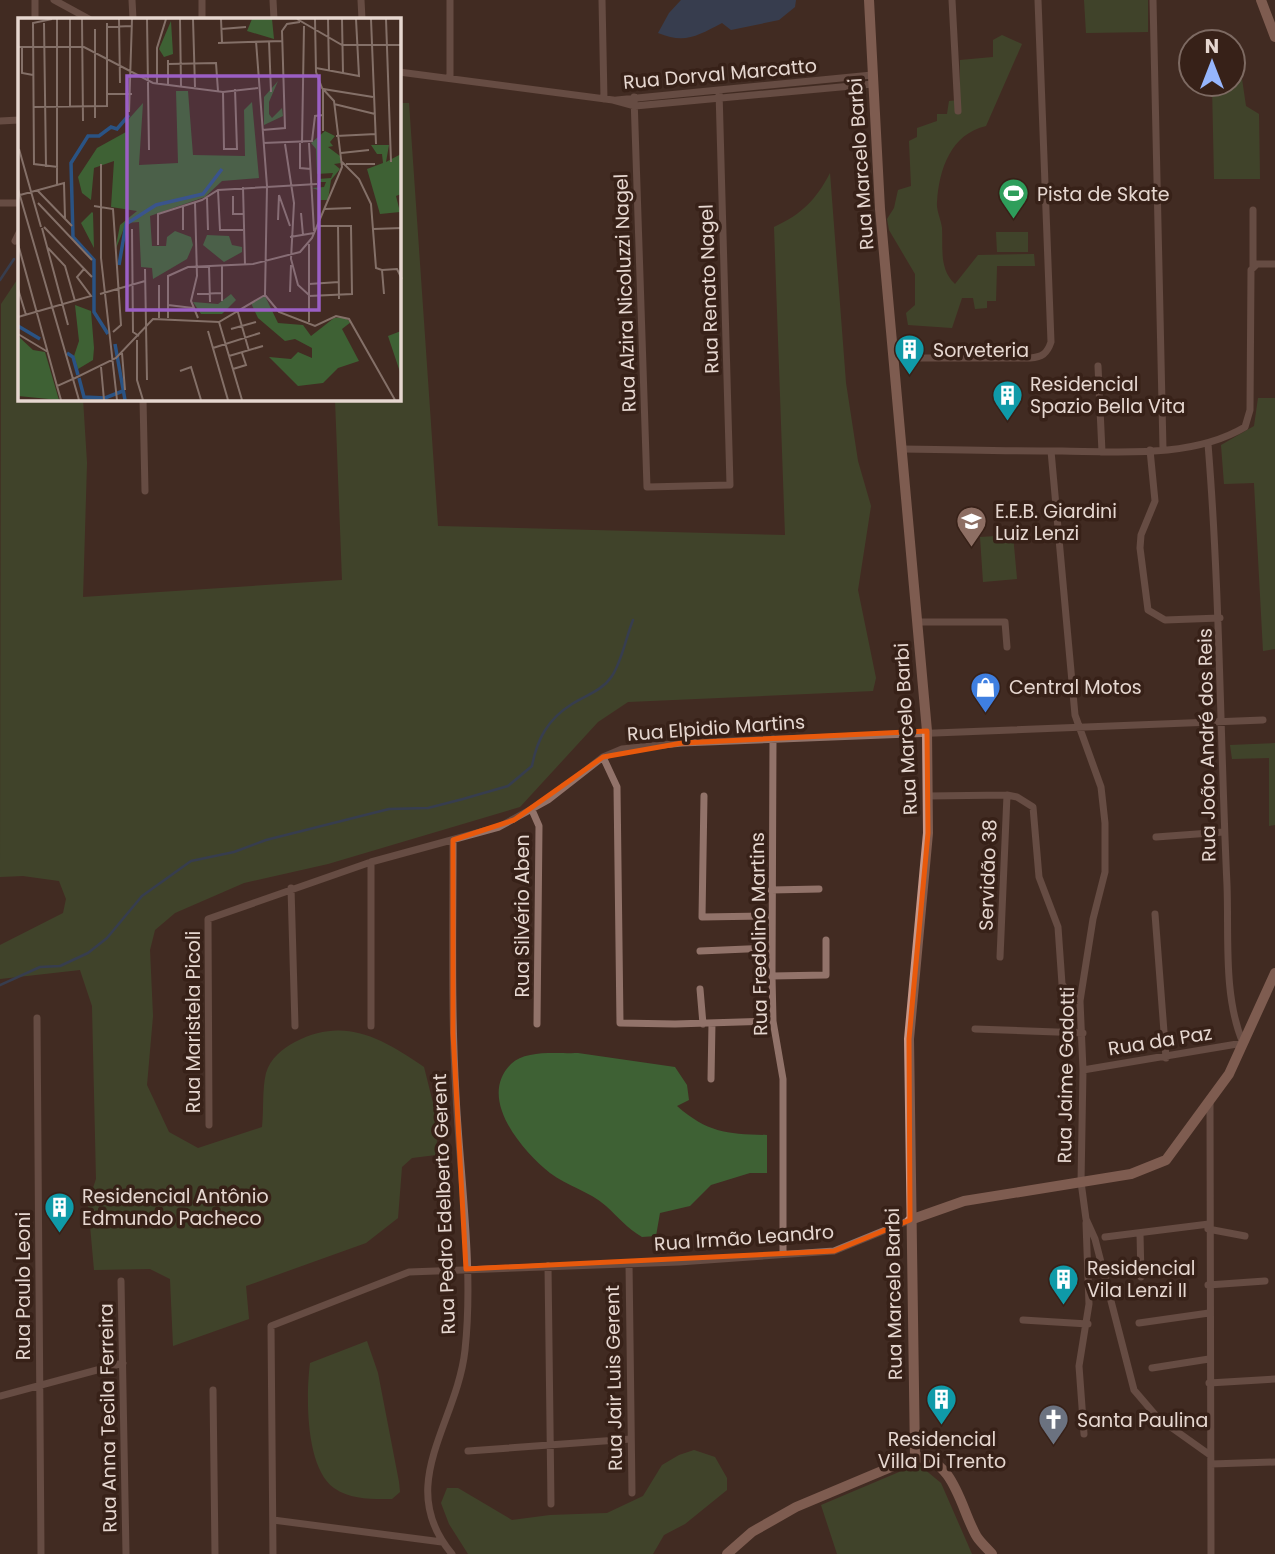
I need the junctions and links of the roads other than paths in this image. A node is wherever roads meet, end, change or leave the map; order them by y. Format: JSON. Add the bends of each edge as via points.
{"nodes":[{"id":1,"x":35,"y":0,"type":"edge"},
{"id":2,"x":54,"y":0,"type":"edge"},
{"id":3,"x":132,"y":0,"type":"edge"},
{"id":4,"x":202,"y":0,"type":"edge"},
{"id":5,"x":273,"y":0,"type":"edge"},
{"id":6,"x":361,"y":0,"type":"edge"},
{"id":7,"x":450,"y":0,"type":"edge"},
{"id":8,"x":602,"y":0,"type":"edge"},
{"id":9,"x":869,"y":0,"type":"edge"},
{"id":10,"x":952,"y":0,"type":"edge"},
{"id":11,"x":1038,"y":0,"type":"edge"},
{"id":12,"x":1153,"y":0,"type":"edge"},
{"id":13,"x":1261,"y":0,"type":"edge"},
{"id":14,"x":35,"y":18,"type":"edge"},
{"id":15,"x":87,"y":18,"type":"edge"},
{"id":16,"x":133,"y":18,"type":"edge"},
{"id":17,"x":202,"y":18,"type":"edge"},
{"id":18,"x":274,"y":18,"type":"edge"},
{"id":19,"x":362,"y":18,"type":"edge"},
{"id":20,"x":1275,"y":37,"type":"edge"},
{"id":21,"x":401,"y":72,"type":"edge"},
{"id":22,"x":450,"y":78,"type":"junction"},
{"id":23,"x":873,"y":79,"type":"junction"},
{"id":24,"x":719,"y":91,"type":"junction"},
{"id":25,"x":604,"y":99,"type":"junction"},
{"id":26,"x":719,"y":100,"type":"junction"},
{"id":27,"x":635,"y":102,"type":"junction"},
{"id":28,"x":958,"y":111,"type":"dead end"},
{"id":29,"x":18,"y":120,"type":"edge"},
{"id":30,"x":0,"y":121,"type":"edge"},
{"id":31,"x":0,"y":203,"type":"edge"},
{"id":32,"x":18,"y":203,"type":"edge"},
{"id":33,"x":1253,"y":210,"type":"dead end"},
{"id":34,"x":18,"y":235,"type":"edge"},
{"id":35,"x":15,"y":241,"type":"dead end"},
{"id":36,"x":1275,"y":264,"type":"edge"},
{"id":37,"x":1253,"y":266,"type":"junction"},
{"id":38,"x":894,"y":358,"type":"junction"},
{"id":39,"x":1098,"y":366,"type":"dead end"},
{"id":40,"x":143,"y":401,"type":"edge"},
{"id":41,"x":1208,"y":444,"type":"junction"},
{"id":42,"x":902,"y":449,"type":"junction"},
{"id":43,"x":1163,"y":449,"type":"junction"},
{"id":44,"x":1150,"y":450,"type":"junction"},
{"id":45,"x":1051,"y":451,"type":"junction"},
{"id":46,"x":1102,"y":452,"type":"junction"},
{"id":47,"x":647,"y":487,"type":"joint"},
{"id":48,"x":145,"y":491,"type":"dead end"},
{"id":49,"x":1220,"y":618,"type":"junction"},
{"id":50,"x":918,"y":622,"type":"junction"},
{"id":51,"x":1007,"y":647,"type":"dead end"},
{"id":52,"x":1264,"y":720,"type":"dead end"},
{"id":53,"x":1223,"y":723,"type":"junction"},
{"id":54,"x":1078,"y":726,"type":"junction"},
{"id":55,"x":927,"y":731,"type":"junction"},
{"id":56,"x":773,"y":739,"type":"junction"},
{"id":57,"x":603,"y":757,"type":"junction"},
{"id":58,"x":1007,"y":795,"type":"junction"},
{"id":59,"x":704,"y":796,"type":"dead end"},
{"id":60,"x":928,"y":796,"type":"junction"},
{"id":61,"x":532,"y":810,"type":"junction"},
{"id":62,"x":1224,"y":832,"type":"junction"},
{"id":63,"x":1156,"y":837,"type":"dead end"},
{"id":64,"x":453,"y":840,"type":"junction"},
{"id":65,"x":371,"y":862,"type":"junction"},
{"id":66,"x":291,"y":888,"type":"junction"},
{"id":67,"x":819,"y":889,"type":"dead end"},
{"id":68,"x":771,"y":890,"type":"junction"},
{"id":69,"x":1155,"y":914,"type":"dead end"},
{"id":70,"x":771,"y":915,"type":"junction"},
{"id":71,"x":208,"y":919,"type":"joint"},
{"id":72,"x":826,"y":940,"type":"dead end"},
{"id":73,"x":771,"y":948,"type":"junction"},
{"id":74,"x":701,"y":951,"type":"dead end"},
{"id":75,"x":1000,"y":957,"type":"dead end"},
{"id":76,"x":1275,"y":973,"type":"edge"},
{"id":77,"x":772,"y":976,"type":"junction"},
{"id":78,"x":700,"y":989,"type":"dead end"},
{"id":79,"x":1270,"y":997,"type":"edge"},
{"id":80,"x":1080,"y":1000,"type":"junction"},
{"id":81,"x":37,"y":1018,"type":"dead end"},
{"id":82,"x":773,"y":1021,"type":"junction"},
{"id":83,"x":707,"y":1023,"type":"junction"},
{"id":84,"x":537,"y":1024,"type":"dead end"},
{"id":85,"x":295,"y":1026,"type":"dead end"},
{"id":86,"x":371,"y":1026,"type":"dead end"},
{"id":87,"x":975,"y":1029,"type":"dead end"},
{"id":88,"x":1083,"y":1033,"type":"junction"},
{"id":89,"x":1243,"y":1043,"type":"junction"},
{"id":90,"x":1166,"y":1058,"type":"junction"},
{"id":91,"x":1083,"y":1070,"type":"junction"},
{"id":92,"x":711,"y":1079,"type":"dead end"},
{"id":93,"x":1210,"y":1104,"type":"junction"},
{"id":94,"x":209,"y":1125,"type":"dead end"},
{"id":95,"x":1082,"y":1182,"type":"junction"},
{"id":96,"x":1086,"y":1219,"type":"junction"},
{"id":97,"x":910,"y":1220,"type":"junction"},
{"id":98,"x":1208,"y":1227,"type":"junction"},
{"id":99,"x":1140,"y":1233,"type":"junction"},
{"id":100,"x":1245,"y":1236,"type":"dead end"},
{"id":101,"x":1105,"y":1237,"type":"dead end"},
{"id":102,"x":783,"y":1254,"type":"junction"},
{"id":103,"x":628,"y":1263,"type":"junction"},
{"id":104,"x":548,"y":1266,"type":"junction"},
{"id":105,"x":466,"y":1269,"type":"junction"},
{"id":106,"x":1141,"y":1278,"type":"dead end"},
{"id":107,"x":121,"y":1280,"type":"dead end"},
{"id":108,"x":1265,"y":1281,"type":"dead end"},
{"id":109,"x":1208,"y":1285,"type":"junction"},
{"id":110,"x":1209,"y":1313,"type":"junction"},
{"id":111,"x":1023,"y":1320,"type":"dead end"},
{"id":112,"x":1139,"y":1323,"type":"dead end"},
{"id":113,"x":1088,"y":1324,"type":"junction"},
{"id":114,"x":1209,"y":1359,"type":"junction"},
{"id":115,"x":123,"y":1363,"type":"junction"},
{"id":116,"x":1152,"y":1368,"type":"dead end"},
{"id":117,"x":1275,"y":1379,"type":"edge"},
{"id":118,"x":1209,"y":1383,"type":"junction"},
{"id":119,"x":39,"y":1384,"type":"junction"},
{"id":120,"x":214,"y":1390,"type":"dead end"},
{"id":121,"x":0,"y":1396,"type":"edge"},
{"id":122,"x":1084,"y":1434,"type":"dead end"},
{"id":123,"x":631,"y":1439,"type":"junction"},
{"id":124,"x":550,"y":1445,"type":"junction"},
{"id":125,"x":468,"y":1451,"type":"dead end"},
{"id":126,"x":1210,"y":1455,"type":"junction"},
{"id":127,"x":915,"y":1457,"type":"junction"},
{"id":128,"x":1275,"y":1462,"type":"edge"},
{"id":129,"x":1211,"y":1464,"type":"junction"},
{"id":130,"x":632,"y":1493,"type":"dead end"},
{"id":131,"x":551,"y":1504,"type":"dead end"},
{"id":132,"x":273,"y":1520,"type":"junction"},
{"id":133,"x":442,"y":1542,"type":"junction"},
{"id":134,"x":731,"y":1553,"type":"edge"},
{"id":135,"x":41,"y":1554,"type":"edge"},
{"id":136,"x":126,"y":1554,"type":"edge"},
{"id":137,"x":215,"y":1554,"type":"edge"},
{"id":138,"x":273,"y":1554,"type":"edge"},
{"id":139,"x":452,"y":1554,"type":"edge"},
{"id":140,"x":992,"y":1554,"type":"edge"},
{"id":141,"x":1210,"y":1554,"type":"edge"}],
"edges":[{"from":1,"to":14,"type":"street"},
{"from":2,"to":15,"type":"street"},
{"from":3,"to":16,"type":"street"},
{"from":4,"to":17,"type":"street"},
{"from":5,"to":18,"type":"street"},
{"from":6,"to":19,"type":"street"},
{"from":7,"to":22,"type":"street"},
{"from":8,"to":25,"type":"street"},
{"from":9,"to":23,"type":"street","name":"Rua Marcelo Barbi"},
{"from":10,"to":28,"type":"street"},
{"from":11,"to":38,"type":"street","via":[[1048,350],[1041,357],[1030,358]]},
{"from":12,"to":43,"type":"street"},
{"from":13,"to":20,"type":"street"},
{"from":21,"to":22,"type":"street","name":"Rua Dorval Marcatto"},
{"from":22,"to":25,"type":"street","name":"Rua Dorval Marcatto"},
{"from":23,"to":24,"type":"street","name":"Rua Dorval Marcatto"},
{"from":23,"to":26,"type":"street","name":"Rua Dorval Marcatto"},
{"from":23,"to":38,"type":"street","name":"Rua Marcelo Barbi"},
{"from":24,"to":26,"type":"street","name":"Rua Renato Nagel"},
{"from":24,"to":27,"type":"street","name":"Rua Dorval Marcatto"},
{"from":25,"to":27,"type":"street","name":"Rua Dorval Marcatto"},
{"from":26,"to":27,"type":"street","name":"Rua Dorval Marcatto"},
{"from":26,"to":47,"type":"street","name":"Rua Renato Nagel","via":[[730,485]]},
{"from":27,"to":47,"type":"street","name":"Rua Alzira Nicoluzzi Nagel"},
{"from":29,"to":30,"type":"street"},
{"from":31,"to":32,"type":"street"},
{"from":33,"to":37,"type":"street"},
{"from":34,"to":35,"type":"street"},
{"from":36,"to":37,"type":"street"},
{"from":37,"to":41,"type":"street","via":[[1249,419],[1245,427]]},
{"from":38,"to":42,"type":"street","name":"Rua Marcelo Barbi"},
{"from":39,"to":46,"type":"street"},
{"from":40,"to":48,"type":"street"},
{"from":41,"to":43,"type":"street"},
{"from":41,"to":49,"type":"street","name":"Rua João André dos Reis"},
{"from":42,"to":45,"type":"street"},
{"from":42,"to":50,"type":"street","name":"Rua Marcelo Barbi"},
{"from":43,"to":44,"type":"street"},
{"from":44,"to":46,"type":"street"},
{"from":44,"to":49,"type":"street","via":[[1154,501],[1140,548],[1148,610],[1165,620]]},
{"from":45,"to":46,"type":"street"},
{"from":45,"to":54,"type":"street","name":"Rua Jaime Gadotti"},
{"from":49,"to":53,"type":"street","name":"Rua João André dos Reis"},
{"from":50,"to":51,"type":"street","via":[[1005,622]]},
{"from":50,"to":55,"type":"street","name":"Rua Marcelo Barbi"},
{"from":52,"to":53,"type":"street","name":"Rua Elpidio Martins"},
{"from":53,"to":54,"type":"street","name":"Rua Elpidio Martins"},
{"from":53,"to":62,"type":"street","name":"Rua João André dos Reis"},
{"from":54,"to":55,"type":"street","name":"Rua Elpidio Martins"},
{"from":54,"to":80,"type":"street","name":"Rua Jaime Gadotti","via":[[1101,787],[1107,848]]},
{"from":55,"to":56,"type":"street","name":"Rua Elpidio Martins"},
{"from":55,"to":60,"type":"street","name":"Rua Marcelo Barbi"},
{"from":56,"to":57,"type":"street","name":"Rua Elpidio Martins","via":[[644,746]]},
{"from":56,"to":68,"type":"street","name":"Rua Fredolino Martins"},
{"from":57,"to":61,"type":"street","name":"Rua Elpidio Martins"},
{"from":57,"to":83,"type":"street","via":[[617,787],[620,1023]]},
{"from":58,"to":60,"type":"street"},
{"from":58,"to":75,"type":"street","name":"Servidão 38"},
{"from":58,"to":80,"type":"street","via":[[1028,802],[1036,813],[1039,877],[1058,927],[1062,984]]},
{"from":59,"to":70,"type":"street","via":[[702,917]]},
{"from":60,"to":97,"type":"street","name":"Rua Marcelo Barbi","via":[[909,1039]]},
{"from":61,"to":64,"type":"street","name":"Rua Elpidio Martins","via":[[499,827]]},
{"from":61,"to":84,"type":"street","name":"Rua Silvério Aben","via":[[539,826]]},
{"from":62,"to":63,"type":"street"},
{"from":62,"to":89,"type":"street","name":"Rua João André dos Reis","via":[[1232,998]]},
{"from":64,"to":65,"type":"street","name":"Rua Elpidio Martins"},
{"from":64,"to":105,"type":"street","name":"Rua Pedro Edelberto Gerent","via":[[453,1033]]},
{"from":65,"to":66,"type":"street","name":"Rua Elpidio Martins"},
{"from":65,"to":86,"type":"street"},
{"from":66,"to":71,"type":"street","name":"Rua Elpidio Martins"},
{"from":66,"to":85,"type":"street"},
{"from":67,"to":68,"type":"street"},
{"from":68,"to":70,"type":"street","name":"Rua Fredolino Martins"},
{"from":69,"to":90,"type":"street"},
{"from":70,"to":73,"type":"street","name":"Rua Fredolino Martins"},
{"from":71,"to":94,"type":"street","name":"Rua Maristela Picoli"},
{"from":72,"to":77,"type":"street","via":[[826,975]]},
{"from":73,"to":74,"type":"street"},
{"from":73,"to":77,"type":"street","name":"Rua Fredolino Martins"},
{"from":76,"to":79,"type":"street","name":"Rua Irmão Leandro"},
{"from":77,"to":82,"type":"street","name":"Rua Fredolino Martins"},
{"from":78,"to":83,"type":"street"},
{"from":79,"to":89,"type":"street","name":"Rua Irmão Leandro"},
{"from":80,"to":88,"type":"street","name":"Rua Jaime Gadotti"},
{"from":81,"to":119,"type":"street","name":"Rua Paulo Leoni"},
{"from":82,"to":83,"type":"street"},
{"from":82,"to":102,"type":"street","name":"Rua Fredolino Martins","via":[[783,1079]]},
{"from":83,"to":92,"type":"street"},
{"from":87,"to":88,"type":"street"},
{"from":88,"to":91,"type":"street","name":"Rua Jaime Gadotti"},
{"from":89,"to":90,"type":"street","name":"Rua da Paz"},
{"from":89,"to":93,"type":"street","name":"Rua Irmão Leandro"},
{"from":90,"to":91,"type":"street","name":"Rua da Paz"},
{"from":91,"to":95,"type":"street","name":"Rua Jaime Gadotti"},
{"from":93,"to":95,"type":"street","name":"Rua Irmão Leandro","via":[[1157,1166]]},
{"from":93,"to":98,"type":"street"},
{"from":95,"to":96,"type":"street","name":"Rua Jaime Gadotti"},
{"from":95,"to":97,"type":"street","name":"Rua Irmão Leandro","via":[[964,1200]]},
{"from":96,"to":113,"type":"street"},
{"from":96,"to":126,"type":"street","name":"Rua Jaime Gadotti","via":[[1133,1390],[1158,1418]]},
{"from":97,"to":102,"type":"street","name":"Rua Irmão Leandro","via":[[845,1248]]},
{"from":97,"to":127,"type":"street","name":"Rua Marcelo Barbi"},
{"from":98,"to":99,"type":"street"},
{"from":98,"to":100,"type":"street"},
{"from":98,"to":109,"type":"street"},
{"from":99,"to":101,"type":"street"},
{"from":99,"to":106,"type":"street"},
{"from":102,"to":103,"type":"street","name":"Rua Irmão Leandro"},
{"from":103,"to":104,"type":"street","name":"Rua Irmão Leandro"},
{"from":103,"to":123,"type":"street","name":"Rua Jair Luis Gerent"},
{"from":104,"to":105,"type":"street","name":"Rua Irmão Leandro"},
{"from":104,"to":124,"type":"street"},
{"from":105,"to":132,"type":"street","name":"Rua Irmão Leandro","via":[[409,1272],[271,1326]]},
{"from":105,"to":133,"type":"street","name":"Rua Pedro Edelberto Gerent","via":[[467,1326],[461,1376],[427,1475],[427,1511]]},
{"from":107,"to":115,"type":"street","name":"Rua Anna Tecila Ferreira"},
{"from":108,"to":109,"type":"street"},
{"from":109,"to":110,"type":"street"},
{"from":110,"to":112,"type":"street"},
{"from":110,"to":114,"type":"street"},
{"from":111,"to":113,"type":"street"},
{"from":113,"to":122,"type":"street","via":[[1079,1366]]},
{"from":114,"to":116,"type":"street"},
{"from":114,"to":118,"type":"street"},
{"from":115,"to":119,"type":"street"},
{"from":115,"to":136,"type":"street","name":"Rua Anna Tecila Ferreira"},
{"from":117,"to":118,"type":"street"},
{"from":118,"to":126,"type":"street"},
{"from":119,"to":121,"type":"street"},
{"from":119,"to":135,"type":"street","name":"Rua Paulo Leoni"},
{"from":120,"to":137,"type":"street"},
{"from":123,"to":124,"type":"street"},
{"from":123,"to":130,"type":"street","name":"Rua Jair Luis Gerent"},
{"from":124,"to":125,"type":"street"},
{"from":124,"to":131,"type":"street"},
{"from":126,"to":129,"type":"street"},
{"from":127,"to":134,"type":"street","via":[[796,1507],[752,1532]]},
{"from":127,"to":140,"type":"street","via":[[927,1459],[947,1476],[977,1536]]},
{"from":128,"to":129,"type":"street"},
{"from":129,"to":141,"type":"street"},
{"from":132,"to":133,"type":"street"},
{"from":132,"to":138,"type":"street"},
{"from":133,"to":139,"type":"street","name":"Rua Pedro Edelberto Gerent"}]}
